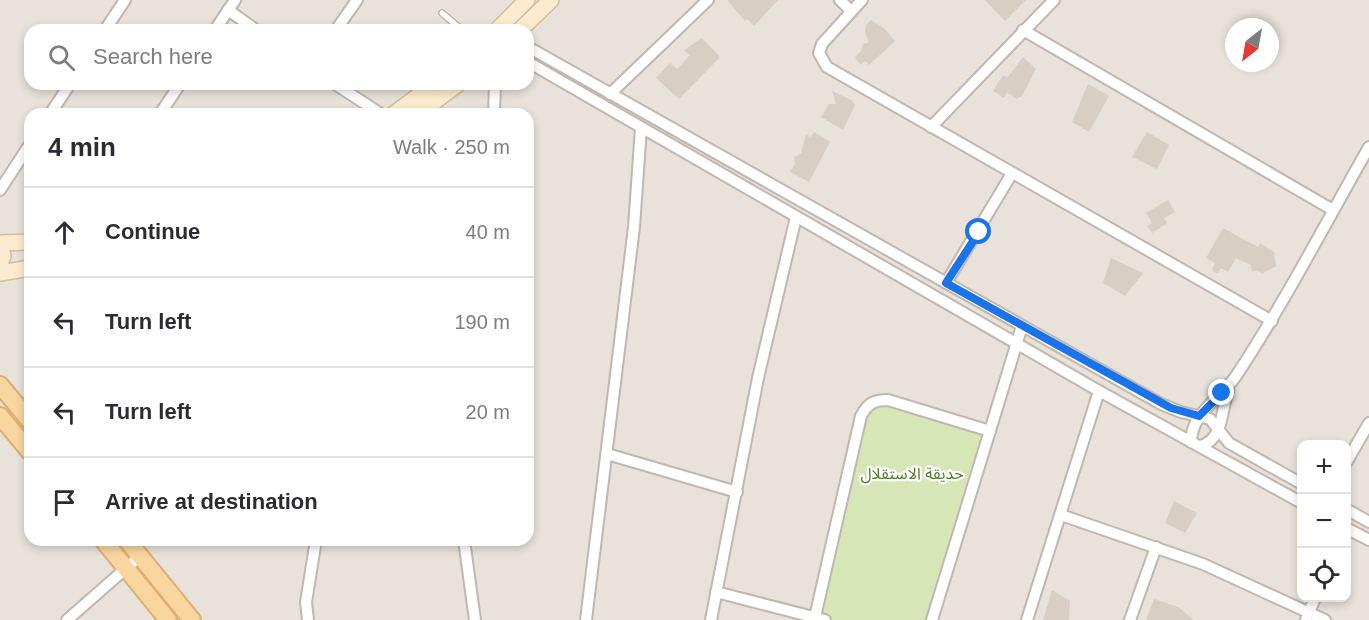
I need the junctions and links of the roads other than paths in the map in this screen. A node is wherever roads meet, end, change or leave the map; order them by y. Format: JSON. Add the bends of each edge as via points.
{"nodes":[{"id":1,"x":125,"y":0,"type":"edge"},
{"id":2,"x":235,"y":0,"type":"edge"},
{"id":3,"x":357,"y":0,"type":"edge"},
{"id":4,"x":527,"y":0,"type":"edge"},
{"id":5,"x":551,"y":0,"type":"edge"},
{"id":6,"x":708,"y":0,"type":"edge"},
{"id":7,"x":840,"y":0,"type":"edge"},
{"id":8,"x":862,"y":0,"type":"edge"},
{"id":9,"x":1054,"y":0,"type":"edge"},
{"id":10,"x":228,"y":10,"type":"junction"},
{"id":11,"x":851,"y":11,"type":"junction"},
{"id":12,"x":441,"y":13,"type":"dead end"},
{"id":13,"x":109,"y":24,"type":"edge"},
{"id":14,"x":219,"y":24,"type":"edge"},
{"id":15,"x":248,"y":24,"type":"edge"},
{"id":16,"x":340,"y":24,"type":"edge"},
{"id":17,"x":455,"y":24,"type":"edge"},
{"id":18,"x":505,"y":24,"type":"edge"},
{"id":19,"x":526,"y":24,"type":"edge"},
{"id":20,"x":1023,"y":30,"type":"junction"},
{"id":21,"x":534,"y":50,"type":"edge"},
{"id":22,"x":534,"y":66,"type":"edge"},
{"id":23,"x":66,"y":90,"type":"edge"},
{"id":24,"x":176,"y":90,"type":"edge"},
{"id":25,"x":344,"y":90,"type":"edge"},
{"id":26,"x":426,"y":90,"type":"edge"},
{"id":27,"x":450,"y":90,"type":"edge"},
{"id":28,"x":495,"y":90,"type":"edge"},
{"id":29,"x":610,"y":94,"type":"junction"},
{"id":30,"x":54,"y":108,"type":"edge"},
{"id":31,"x":164,"y":108,"type":"edge"},
{"id":32,"x":372,"y":108,"type":"edge"},
{"id":33,"x":402,"y":108,"type":"edge"},
{"id":34,"x":426,"y":108,"type":"edge"},
{"id":35,"x":494,"y":108,"type":"edge"},
{"id":36,"x":931,"y":126,"type":"junction"},
{"id":37,"x":641,"y":128,"type":"junction"},
{"id":38,"x":1369,"y":147,"type":"edge"},
{"id":39,"x":24,"y":153,"type":"edge"},
{"id":40,"x":1011,"y":175,"type":"junction"},
{"id":41,"x":0,"y":190,"type":"edge"},
{"id":42,"x":1333,"y":210,"type":"junction"},
{"id":43,"x":796,"y":217,"type":"junction"},
{"id":44,"x":24,"y":242,"type":"edge"},
{"id":45,"x":0,"y":244,"type":"edge"},
{"id":46,"x":0,"y":266,"type":"edge"},
{"id":47,"x":24,"y":269,"type":"edge"},
{"id":48,"x":0,"y":273,"type":"edge"},
{"id":49,"x":946,"y":283,"type":"junction"},
{"id":50,"x":1272,"y":321,"type":"junction"},
{"id":51,"x":1022,"y":326,"type":"junction"},
{"id":52,"x":1015,"y":343,"type":"junction"},
{"id":53,"x":1230,"y":384,"type":"junction"},
{"id":54,"x":0,"y":385,"type":"edge"},
{"id":55,"x":1099,"y":391,"type":"junction"},
{"id":56,"x":24,"y":415,"type":"edge"},
{"id":57,"x":0,"y":416,"type":"edge"},
{"id":58,"x":1199,"y":416,"type":"junction"},
{"id":59,"x":1369,"y":423,"type":"edge"},
{"id":60,"x":1219,"y":427,"type":"junction"},
{"id":61,"x":990,"y":431,"type":"junction"},
{"id":62,"x":1195,"y":444,"type":"junction"},
{"id":63,"x":24,"y":445,"type":"edge"},
{"id":64,"x":607,"y":454,"type":"junction"},
{"id":65,"x":1351,"y":456,"type":"edge"},
{"id":66,"x":1297,"y":481,"type":"edge"},
{"id":67,"x":737,"y":492,"type":"junction"},
{"id":68,"x":1297,"y":500,"type":"edge"},
{"id":69,"x":1351,"y":511,"type":"edge"},
{"id":70,"x":1061,"y":515,"type":"junction"},
{"id":71,"x":1369,"y":522,"type":"edge"},
{"id":72,"x":1351,"y":530,"type":"edge"},
{"id":73,"x":1369,"y":540,"type":"edge"},
{"id":74,"x":108,"y":546,"type":"edge"},
{"id":75,"x":132,"y":546,"type":"edge"},
{"id":76,"x":315,"y":546,"type":"edge"},
{"id":77,"x":465,"y":546,"type":"edge"},
{"id":78,"x":1156,"y":547,"type":"junction"},
{"id":79,"x":140,"y":556,"type":"junction"},
{"id":80,"x":126,"y":568,"type":"junction"},
{"id":81,"x":717,"y":592,"type":"junction"},
{"id":82,"x":1308,"y":616,"type":"edge"},
{"id":83,"x":820,"y":618,"type":"edge"},
{"id":84,"x":67,"y":620,"type":"edge"},
{"id":85,"x":168,"y":620,"type":"edge"},
{"id":86,"x":192,"y":620,"type":"edge"},
{"id":87,"x":308,"y":620,"type":"edge"},
{"id":88,"x":475,"y":620,"type":"edge"},
{"id":89,"x":586,"y":620,"type":"edge"},
{"id":90,"x":711,"y":620,"type":"edge"},
{"id":91,"x":932,"y":620,"type":"edge"},
{"id":92,"x":1027,"y":620,"type":"edge"},
{"id":93,"x":1130,"y":620,"type":"edge"},
{"id":94,"x":1325,"y":620,"type":"edge"}],
"edges":[{"from":1,"to":13,"type":"street"},
{"from":2,"to":10,"type":"street"},
{"from":3,"to":16,"type":"street"},
{"from":4,"to":18,"type":"main road"},
{"from":5,"to":19,"type":"main road"},
{"from":6,"to":29,"type":"street"},
{"from":7,"to":11,"type":"street"},
{"from":8,"to":11,"type":"street"},
{"from":9,"to":20,"type":"street"},
{"from":10,"to":14,"type":"street"},
{"from":10,"to":15,"type":"street"},
{"from":11,"to":36,"type":"street","via":[[822,44],[821,61]]},
{"from":12,"to":17,"type":"lane"},
{"from":20,"to":36,"type":"street"},
{"from":20,"to":42,"type":"street"},
{"from":21,"to":29,"type":"street"},
{"from":22,"to":37,"type":"street"},
{"from":23,"to":30,"type":"street"},
{"from":24,"to":31,"type":"street"},
{"from":25,"to":32,"type":"street"},
{"from":26,"to":33,"type":"main road"},
{"from":27,"to":34,"type":"main road"},
{"from":28,"to":35,"type":"street"},
{"from":29,"to":49,"type":"street"},
{"from":36,"to":40,"type":"street"},
{"from":37,"to":43,"type":"street"},
{"from":37,"to":64,"type":"street","via":[[634,227]]},
{"from":38,"to":42,"type":"street"},
{"from":39,"to":41,"type":"street"},
{"from":40,"to":49,"type":"street"},
{"from":40,"to":50,"type":"street"},
{"from":42,"to":50,"type":"street"},
{"from":43,"to":52,"type":"street"},
{"from":43,"to":67,"type":"street","via":[[758,378]]},
{"from":44,"to":45,"type":"main road"},
{"from":45,"to":46,"type":"main road"},
{"from":47,"to":48,"type":"main road"},
{"from":49,"to":51,"type":"street"},
{"from":50,"to":53,"type":"street"},
{"from":51,"to":52,"type":"street"},
{"from":51,"to":58,"type":"street","via":[[1161,404]]},
{"from":52,"to":55,"type":"street"},
{"from":52,"to":61,"type":"street"},
{"from":53,"to":58,"type":"street"},
{"from":53,"to":60,"type":"street"},
{"from":54,"to":56,"type":"main road"},
{"from":55,"to":62,"type":"street"},
{"from":55,"to":70,"type":"street"},
{"from":57,"to":63,"type":"main road"},
{"from":58,"to":60,"type":"street"},
{"from":58,"to":62,"type":"street","via":[[1192,428]]},
{"from":59,"to":65,"type":"street"},
{"from":60,"to":62,"type":"street","via":[[1214,438]]},
{"from":60,"to":66,"type":"street","via":[[1229,443]]},
{"from":61,"to":83,"type":"street","via":[[888,400],[867,405],[861,416]]},
{"from":61,"to":91,"type":"street"},
{"from":62,"to":68,"type":"street"},
{"from":64,"to":67,"type":"street"},
{"from":64,"to":89,"type":"street"},
{"from":67,"to":81,"type":"street"},
{"from":69,"to":71,"type":"street"},
{"from":70,"to":78,"type":"street"},
{"from":70,"to":92,"type":"street"},
{"from":72,"to":73,"type":"street"},
{"from":74,"to":80,"type":"main road"},
{"from":75,"to":79,"type":"main road"},
{"from":76,"to":87,"type":"street","via":[[306,603]]},
{"from":77,"to":88,"type":"street"},
{"from":78,"to":82,"type":"street","via":[[1254,585]]},
{"from":78,"to":93,"type":"street"},
{"from":79,"to":80,"type":"street"},
{"from":79,"to":86,"type":"main road"},
{"from":80,"to":84,"type":"street"},
{"from":80,"to":85,"type":"main road"},
{"from":81,"to":83,"type":"street"},
{"from":81,"to":90,"type":"street"},
{"from":82,"to":94,"type":"street"}]}
